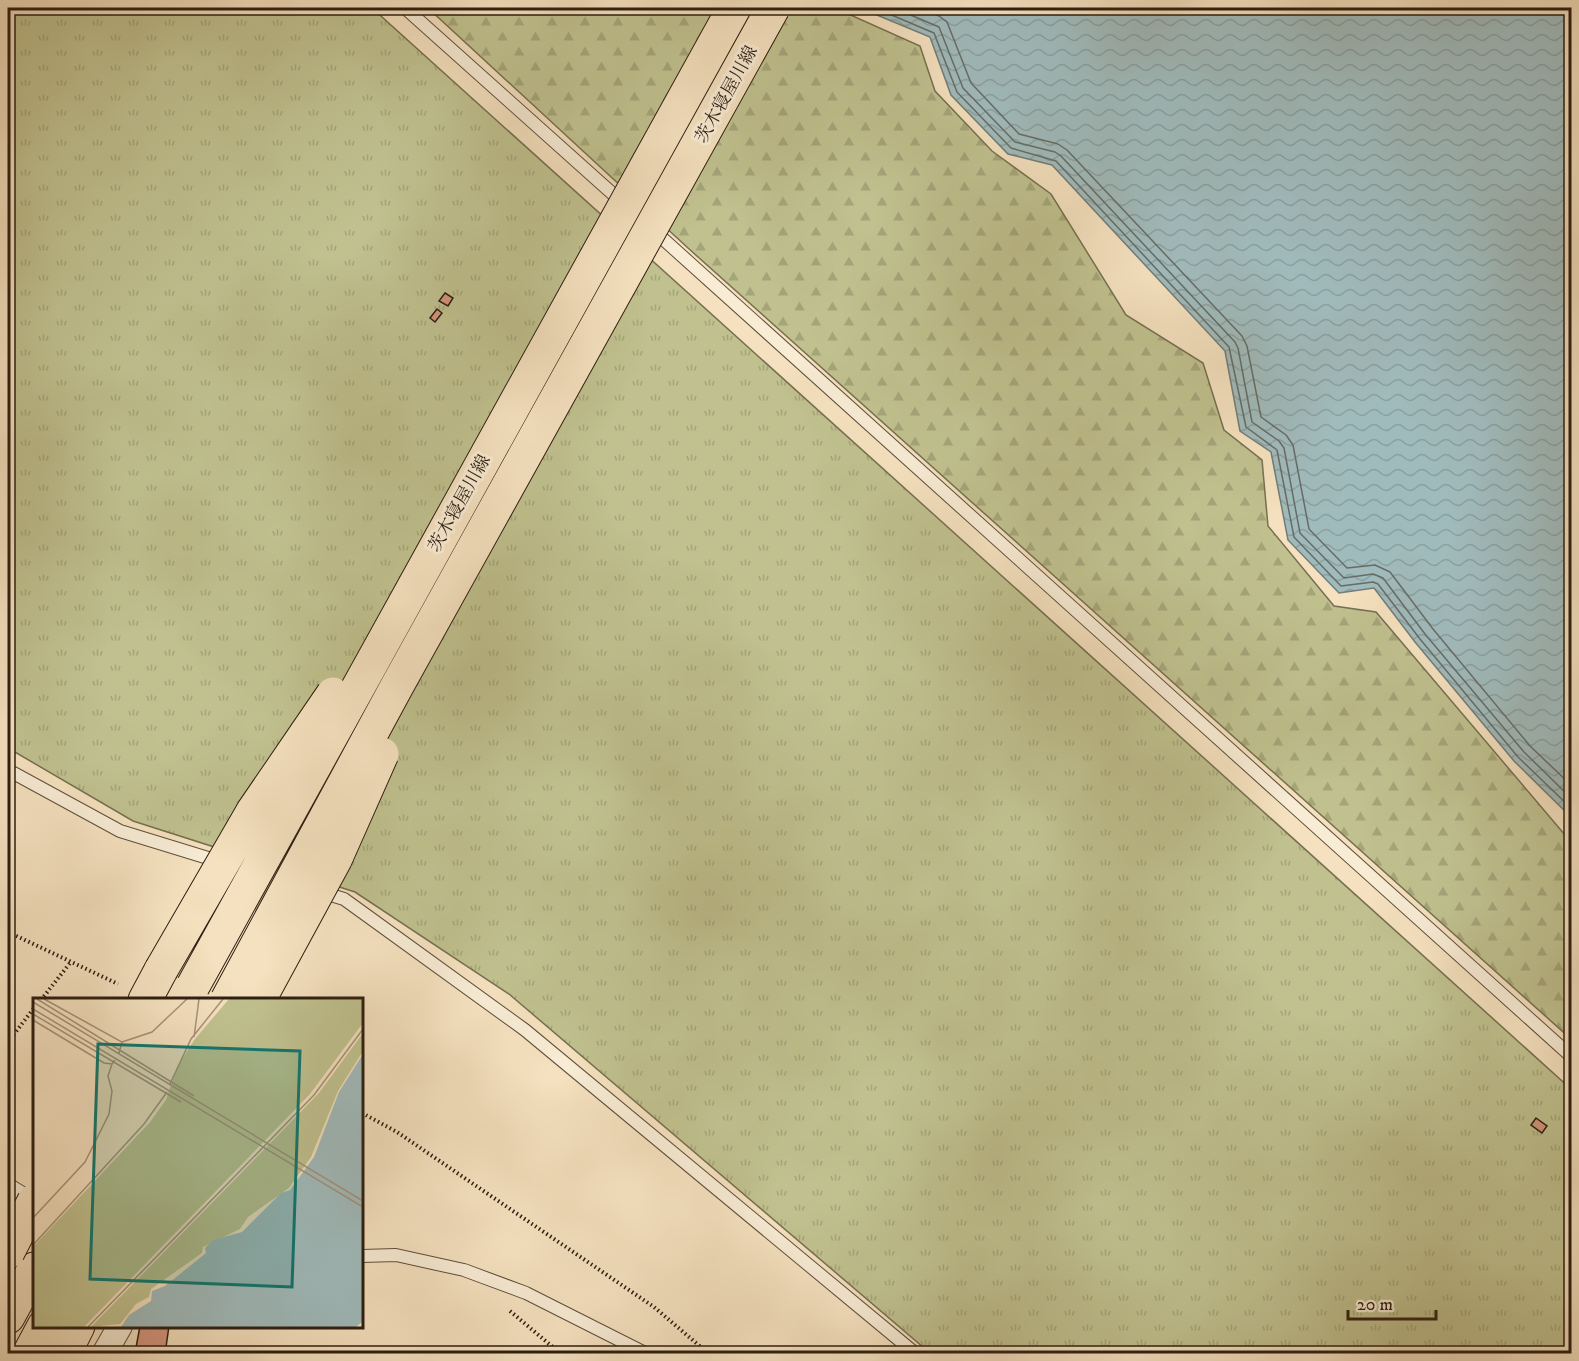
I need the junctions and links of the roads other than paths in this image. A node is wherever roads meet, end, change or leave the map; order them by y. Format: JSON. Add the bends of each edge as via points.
{"nodes":[{"id":1,"x":405,"y":8,"type":"edge"},
{"id":2,"x":734,"y":8,"type":"edge"},
{"id":3,"x":773,"y":8,"type":"edge"},
{"id":4,"x":450,"y":520,"type":"junction"},
{"id":5,"x":479,"y":539,"type":"junction"},
{"id":6,"x":8,"y":770,"type":"edge"},
{"id":7,"x":190,"y":993,"type":"edge"},
{"id":8,"x":136,"y":994,"type":"edge"},
{"id":9,"x":228,"y":998,"type":"edge"},
{"id":10,"x":260,"y":998,"type":"edge"},
{"id":11,"x":1572,"y":1057,"type":"edge"},
{"id":12,"x":8,"y":1191,"type":"edge"},
{"id":13,"x":33,"y":1203,"type":"edge"},
{"id":14,"x":33,"y":1206,"type":"edge"},
{"id":15,"x":8,"y":1252,"type":"edge"},
{"id":16,"x":363,"y":1256,"type":"edge"},
{"id":17,"x":33,"y":1271,"type":"edge"},
{"id":18,"x":8,"y":1317,"type":"edge"},
{"id":19,"x":43,"y":1328,"type":"edge"},
{"id":20,"x":77,"y":1328,"type":"edge"},
{"id":21,"x":119,"y":1328,"type":"edge"},
{"id":22,"x":29,"y":1353,"type":"edge"},
{"id":23,"x":63,"y":1353,"type":"edge"},
{"id":24,"x":104,"y":1353,"type":"edge"},
{"id":25,"x":647,"y":1353,"type":"edge"},
{"id":26,"x":916,"y":1353,"type":"edge"}],
"edges":[{"from":1,"to":11,"type":"lane"},
{"from":2,"to":4,"type":"main road","name":"茨木寝屋川線","bridge":true},
{"from":3,"to":5,"type":"main road","name":"茨木寝屋川線","bridge":true},
{"from":4,"to":7,"type":"main road","name":"茨木寝屋川線","bridge":true},
{"from":4,"to":8,"type":"main road","bridge":true,"via":[[253,811],[161,970]]},
{"from":5,"to":9,"type":"main road","name":"茨木寝屋川線","bridge":true},
{"from":5,"to":10,"type":"main road","bridge":true,"via":[[334,860]]},
{"from":6,"to":26,"type":"lane","via":[[120,831],[344,899],[525,1030]]},
{"from":12,"to":14,"type":"street"},
{"from":13,"to":15,"type":"main road","bridge":true},
{"from":16,"to":25,"type":"lane","via":[[396,1256],[464,1270],[526,1293]]},
{"from":17,"to":18,"type":"main road"},
{"from":19,"to":22,"type":"main road"},
{"from":20,"to":23,"type":"main road"},
{"from":21,"to":24,"type":"street"}]}
